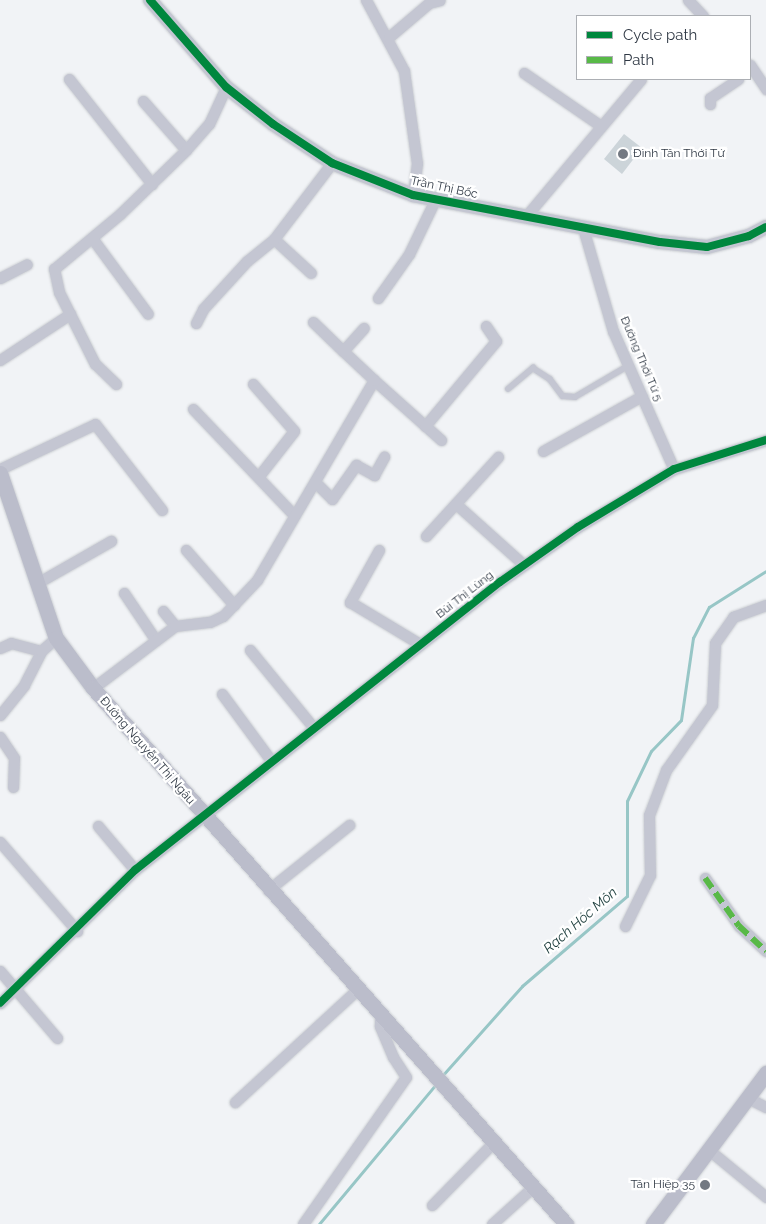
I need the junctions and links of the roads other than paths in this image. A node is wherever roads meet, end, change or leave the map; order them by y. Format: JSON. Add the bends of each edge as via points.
{"nodes":[{"id":1,"x":366,"y":0,"type":"edge"},
{"id":2,"x":688,"y":0,"type":"edge"},
{"id":3,"x":433,"y":1,"type":"edge"},
{"id":4,"x":156,"y":2,"type":"edge"},
{"id":5,"x":703,"y":15,"type":"edge"},
{"id":6,"x":389,"y":37,"type":"junction"},
{"id":7,"x":751,"y":68,"type":"edge"},
{"id":8,"x":524,"y":73,"type":"dead end"},
{"id":9,"x":69,"y":79,"type":"dead end"},
{"id":10,"x":640,"y":80,"type":"edge"},
{"id":11,"x":737,"y":80,"type":"edge"},
{"id":12,"x":226,"y":87,"type":"junction"},
{"id":13,"x":766,"y":89,"type":"edge"},
{"id":14,"x":144,"y":101,"type":"dead end"},
{"id":15,"x":710,"y":104,"type":"dead end"},
{"id":16,"x":601,"y":126,"type":"junction"},
{"id":17,"x":186,"y":150,"type":"junction"},
{"id":18,"x":332,"y":163,"type":"junction"},
{"id":19,"x":152,"y":184,"type":"junction"},
{"id":20,"x":413,"y":195,"type":"junction"},
{"id":21,"x":435,"y":200,"type":"junction"},
{"id":22,"x":527,"y":215,"type":"junction"},
{"id":23,"x":766,"y":227,"type":"edge"},
{"id":24,"x":583,"y":228,"type":"junction"},
{"id":25,"x":92,"y":238,"type":"junction"},
{"id":26,"x":274,"y":239,"type":"junction"},
{"id":27,"x":27,"y":264,"type":"dead end"},
{"id":28,"x":311,"y":273,"type":"dead end"},
{"id":29,"x":0,"y":278,"type":"edge"},
{"id":30,"x":378,"y":298,"type":"dead end"},
{"id":31,"x":70,"y":314,"type":"junction"},
{"id":32,"x":148,"y":314,"type":"dead end"},
{"id":33,"x":313,"y":322,"type":"dead end"},
{"id":34,"x":196,"y":323,"type":"dead end"},
{"id":35,"x":486,"y":326,"type":"dead end"},
{"id":36,"x":364,"y":328,"type":"dead end"},
{"id":37,"x":343,"y":351,"type":"junction"},
{"id":38,"x":0,"y":360,"type":"edge"},
{"id":39,"x":628,"y":366,"type":"junction"},
{"id":40,"x":374,"y":380,"type":"junction"},
{"id":41,"x":116,"y":384,"type":"dead end"},
{"id":42,"x":253,"y":384,"type":"dead end"},
{"id":43,"x":508,"y":389,"type":"dead end"},
{"id":44,"x":642,"y":396,"type":"junction"},
{"id":45,"x":193,"y":409,"type":"dead end"},
{"id":46,"x":425,"y":426,"type":"junction"},
{"id":47,"x":441,"y":440,"type":"dead end"},
{"id":48,"x":766,"y":440,"type":"edge"},
{"id":49,"x":543,"y":450,"type":"dead end"},
{"id":50,"x":498,"y":457,"type":"dead end"},
{"id":51,"x":384,"y":458,"type":"dead end"},
{"id":52,"x":674,"y":468,"type":"junction"},
{"id":53,"x":0,"y":469,"type":"edge"},
{"id":54,"x":0,"y":473,"type":"edge"},
{"id":55,"x":259,"y":476,"type":"junction"},
{"id":56,"x":315,"y":482,"type":"junction"},
{"id":57,"x":456,"y":504,"type":"junction"},
{"id":58,"x":162,"y":510,"type":"dead end"},
{"id":59,"x":294,"y":516,"type":"junction"},
{"id":60,"x":426,"y":536,"type":"dead end"},
{"id":61,"x":111,"y":541,"type":"dead end"},
{"id":62,"x":186,"y":550,"type":"dead end"},
{"id":63,"x":379,"y":550,"type":"dead end"},
{"id":64,"x":524,"y":565,"type":"junction"},
{"id":65,"x":39,"y":582,"type":"junction"},
{"id":66,"x":124,"y":593,"type":"dead end"},
{"id":67,"x":234,"y":605,"type":"junction"},
{"id":68,"x":766,"y":605,"type":"edge"},
{"id":69,"x":163,"y":611,"type":"dead end"},
{"id":70,"x":175,"y":626,"type":"junction"},
{"id":71,"x":56,"y":638,"type":"junction"},
{"id":72,"x":155,"y":639,"type":"junction"},
{"id":73,"x":420,"y":644,"type":"junction"},
{"id":74,"x":0,"y":648,"type":"edge"},
{"id":75,"x":250,"y":650,"type":"dead end"},
{"id":76,"x":42,"y":651,"type":"junction"},
{"id":77,"x":93,"y":688,"type":"junction"},
{"id":78,"x":222,"y":694,"type":"dead end"},
{"id":79,"x":0,"y":715,"type":"edge"},
{"id":80,"x":313,"y":727,"type":"junction"},
{"id":81,"x":0,"y":737,"type":"edge"},
{"id":82,"x":270,"y":759,"type":"junction"},
{"id":83,"x":13,"y":787,"type":"dead end"},
{"id":84,"x":203,"y":814,"type":"junction"},
{"id":85,"x":349,"y":825,"type":"dead end"},
{"id":86,"x":98,"y":826,"type":"dead end"},
{"id":87,"x":0,"y":842,"type":"edge"},
{"id":88,"x":135,"y":870,"type":"junction"},
{"id":89,"x":705,"y":878,"type":"dead end"},
{"id":90,"x":268,"y":890,"type":"junction"},
{"id":91,"x":625,"y":926,"type":"dead end"},
{"id":92,"x":77,"y":931,"type":"junction"},
{"id":93,"x":766,"y":951,"type":"edge"},
{"id":94,"x":0,"y":971,"type":"edge"},
{"id":95,"x":18,"y":988,"type":"junction"},
{"id":96,"x":357,"y":990,"type":"junction"},
{"id":97,"x":0,"y":1004,"type":"edge"},
{"id":98,"x":380,"y":1014,"type":"junction"},
{"id":99,"x":57,"y":1038,"type":"dead end"},
{"id":100,"x":766,"y":1073,"type":"edge"},
{"id":101,"x":748,"y":1098,"type":"junction"},
{"id":102,"x":235,"y":1102,"type":"dead end"},
{"id":103,"x":766,"y":1107,"type":"edge"},
{"id":104,"x":493,"y":1143,"type":"junction"},
{"id":105,"x":709,"y":1150,"type":"junction"},
{"id":106,"x":533,"y":1187,"type":"junction"},
{"id":107,"x":766,"y":1197,"type":"edge"},
{"id":108,"x":432,"y":1205,"type":"dead end"},
{"id":109,"x":303,"y":1224,"type":"edge"},
{"id":110,"x":492,"y":1224,"type":"edge"},
{"id":111,"x":566,"y":1224,"type":"edge"},
{"id":112,"x":653,"y":1224,"type":"edge"}],
"edges":[{"from":1,"to":6,"type":"street"},
{"from":2,"to":5,"type":"street"},
{"from":3,"to":6,"type":"street"},
{"from":4,"to":12,"type":"street","name":"Trần Thị Bốc"},
{"from":6,"to":20,"type":"street","via":[[404,71],[413,121],[417,163]]},
{"from":7,"to":13,"type":"street"},
{"from":8,"to":16,"type":"street"},
{"from":9,"to":19,"type":"street"},
{"from":10,"to":16,"type":"street"},
{"from":11,"to":15,"type":"street","via":[[710,98]]},
{"from":12,"to":17,"type":"street","via":[[209,124]]},
{"from":12,"to":18,"type":"street","name":"Trần Thị Bốc"},
{"from":14,"to":17,"type":"street"},
{"from":16,"to":22,"type":"street"},
{"from":17,"to":19,"type":"street"},
{"from":18,"to":20,"type":"street","name":"Trần Thị Bốc"},
{"from":18,"to":26,"type":"street"},
{"from":19,"to":25,"type":"street"},
{"from":20,"to":21,"type":"street","name":"Trần Thị Bốc"},
{"from":21,"to":22,"type":"street","name":"Trần Thị Bốc"},
{"from":21,"to":30,"type":"street","via":[[409,254]]},
{"from":22,"to":24,"type":"street","name":"Trần Thị Bốc"},
{"from":23,"to":24,"type":"street","name":"Trần Thị Bốc","via":[[749,236],[707,246]]},
{"from":24,"to":39,"type":"street","name":"Đường Thới Tứ 5","via":[[613,331]]},
{"from":25,"to":31,"type":"street","via":[[54,269],[55,281]]},
{"from":25,"to":32,"type":"street"},
{"from":26,"to":28,"type":"street"},
{"from":26,"to":34,"type":"street","via":[[247,261],[203,309]]},
{"from":27,"to":29,"type":"street"},
{"from":31,"to":38,"type":"street"},
{"from":31,"to":41,"type":"street","via":[[95,364]]},
{"from":33,"to":37,"type":"street"},
{"from":35,"to":46,"type":"street","via":[[496,341]]},
{"from":36,"to":37,"type":"street"},
{"from":37,"to":40,"type":"street"},
{"from":39,"to":43,"type":"lane","via":[[575,397],[563,396],[550,379],[534,368]]},
{"from":39,"to":44,"type":"street","name":"Đường Thới Tứ 5"},
{"from":40,"to":46,"type":"street"},
{"from":40,"to":56,"type":"street"},
{"from":42,"to":55,"type":"street","via":[[294,431]]},
{"from":44,"to":49,"type":"street"},
{"from":44,"to":52,"type":"street","name":"Đường Thới Tứ 5"},
{"from":45,"to":55,"type":"street"},
{"from":46,"to":47,"type":"street"},
{"from":48,"to":52,"type":"street","name":"Bùi Thị Lùng"},
{"from":50,"to":57,"type":"street"},
{"from":51,"to":56,"type":"street","via":[[374,475],[356,465],[332,499]]},
{"from":52,"to":64,"type":"street","name":"Bùi Thị Lùng"},
{"from":53,"to":58,"type":"street","via":[[95,424]]},
{"from":54,"to":65,"type":"main road","name":"Đường Nguyễn Thị Ngâu"},
{"from":55,"to":59,"type":"street"},
{"from":56,"to":59,"type":"street"},
{"from":57,"to":60,"type":"street"},
{"from":57,"to":64,"type":"street"},
{"from":59,"to":67,"type":"street","via":[[258,580]]},
{"from":61,"to":65,"type":"street"},
{"from":62,"to":67,"type":"street"},
{"from":63,"to":73,"type":"street","via":[[350,602]]},
{"from":64,"to":73,"type":"street","name":"Bùi Thị Lùng"},
{"from":65,"to":71,"type":"main road","name":"Đường Nguyễn Thị Ngâu"},
{"from":66,"to":72,"type":"street"},
{"from":67,"to":70,"type":"street","via":[[210,622]]},
{"from":68,"to":91,"type":"street","via":[[733,617],[715,643],[712,705],[666,770],[648,815],[650,875]]},
{"from":69,"to":70,"type":"street"},
{"from":70,"to":72,"type":"street"},
{"from":71,"to":76,"type":"street"},
{"from":71,"to":77,"type":"main road","name":"Đường Nguyễn Thị Ngâu"},
{"from":72,"to":77,"type":"street"},
{"from":73,"to":80,"type":"street","name":"Bùi Thị Lùng"},
{"from":74,"to":76,"type":"street","via":[[11,644]]},
{"from":75,"to":80,"type":"street"},
{"from":76,"to":79,"type":"street","via":[[24,685]]},
{"from":77,"to":84,"type":"main road","name":"Đường Nguyễn Thị Ngâu"},
{"from":78,"to":82,"type":"street"},
{"from":80,"to":82,"type":"street","name":"Bùi Thị Lùng"},
{"from":81,"to":83,"type":"street","via":[[14,758]]},
{"from":82,"to":84,"type":"street","name":"Bùi Thị Lùng"},
{"from":84,"to":88,"type":"street","name":"Bùi Thị Lùng"},
{"from":84,"to":90,"type":"main road","name":"Đường Nguyễn Thị Ngâu"},
{"from":85,"to":90,"type":"street"},
{"from":86,"to":88,"type":"street"},
{"from":87,"to":92,"type":"street"},
{"from":88,"to":92,"type":"street","name":"Bùi Thị Lùng"},
{"from":89,"to":93,"type":"street","via":[[739,926]]},
{"from":90,"to":96,"type":"main road","name":"Đường Nguyễn Thị Ngâu"},
{"from":92,"to":95,"type":"street","name":"Bùi Thị Lùng"},
{"from":94,"to":95,"type":"street"},
{"from":95,"to":97,"type":"street","name":"Bùi Thị Lùng"},
{"from":95,"to":99,"type":"street"},
{"from":96,"to":98,"type":"main road","name":"Đường Nguyễn Thị Ngâu"},
{"from":96,"to":102,"type":"street"},
{"from":98,"to":104,"type":"main road","name":"Đường Nguyễn Thị Ngâu"},
{"from":98,"to":109,"type":"street","via":[[380,1026],[393,1058],[406,1077]]},
{"from":100,"to":101,"type":"main road"},
{"from":101,"to":103,"type":"street"},
{"from":101,"to":105,"type":"main road"},
{"from":104,"to":106,"type":"main road"},
{"from":104,"to":108,"type":"street"},
{"from":105,"to":107,"type":"street"},
{"from":105,"to":112,"type":"main road"},
{"from":106,"to":110,"type":"street"},
{"from":106,"to":111,"type":"main road"}]}
